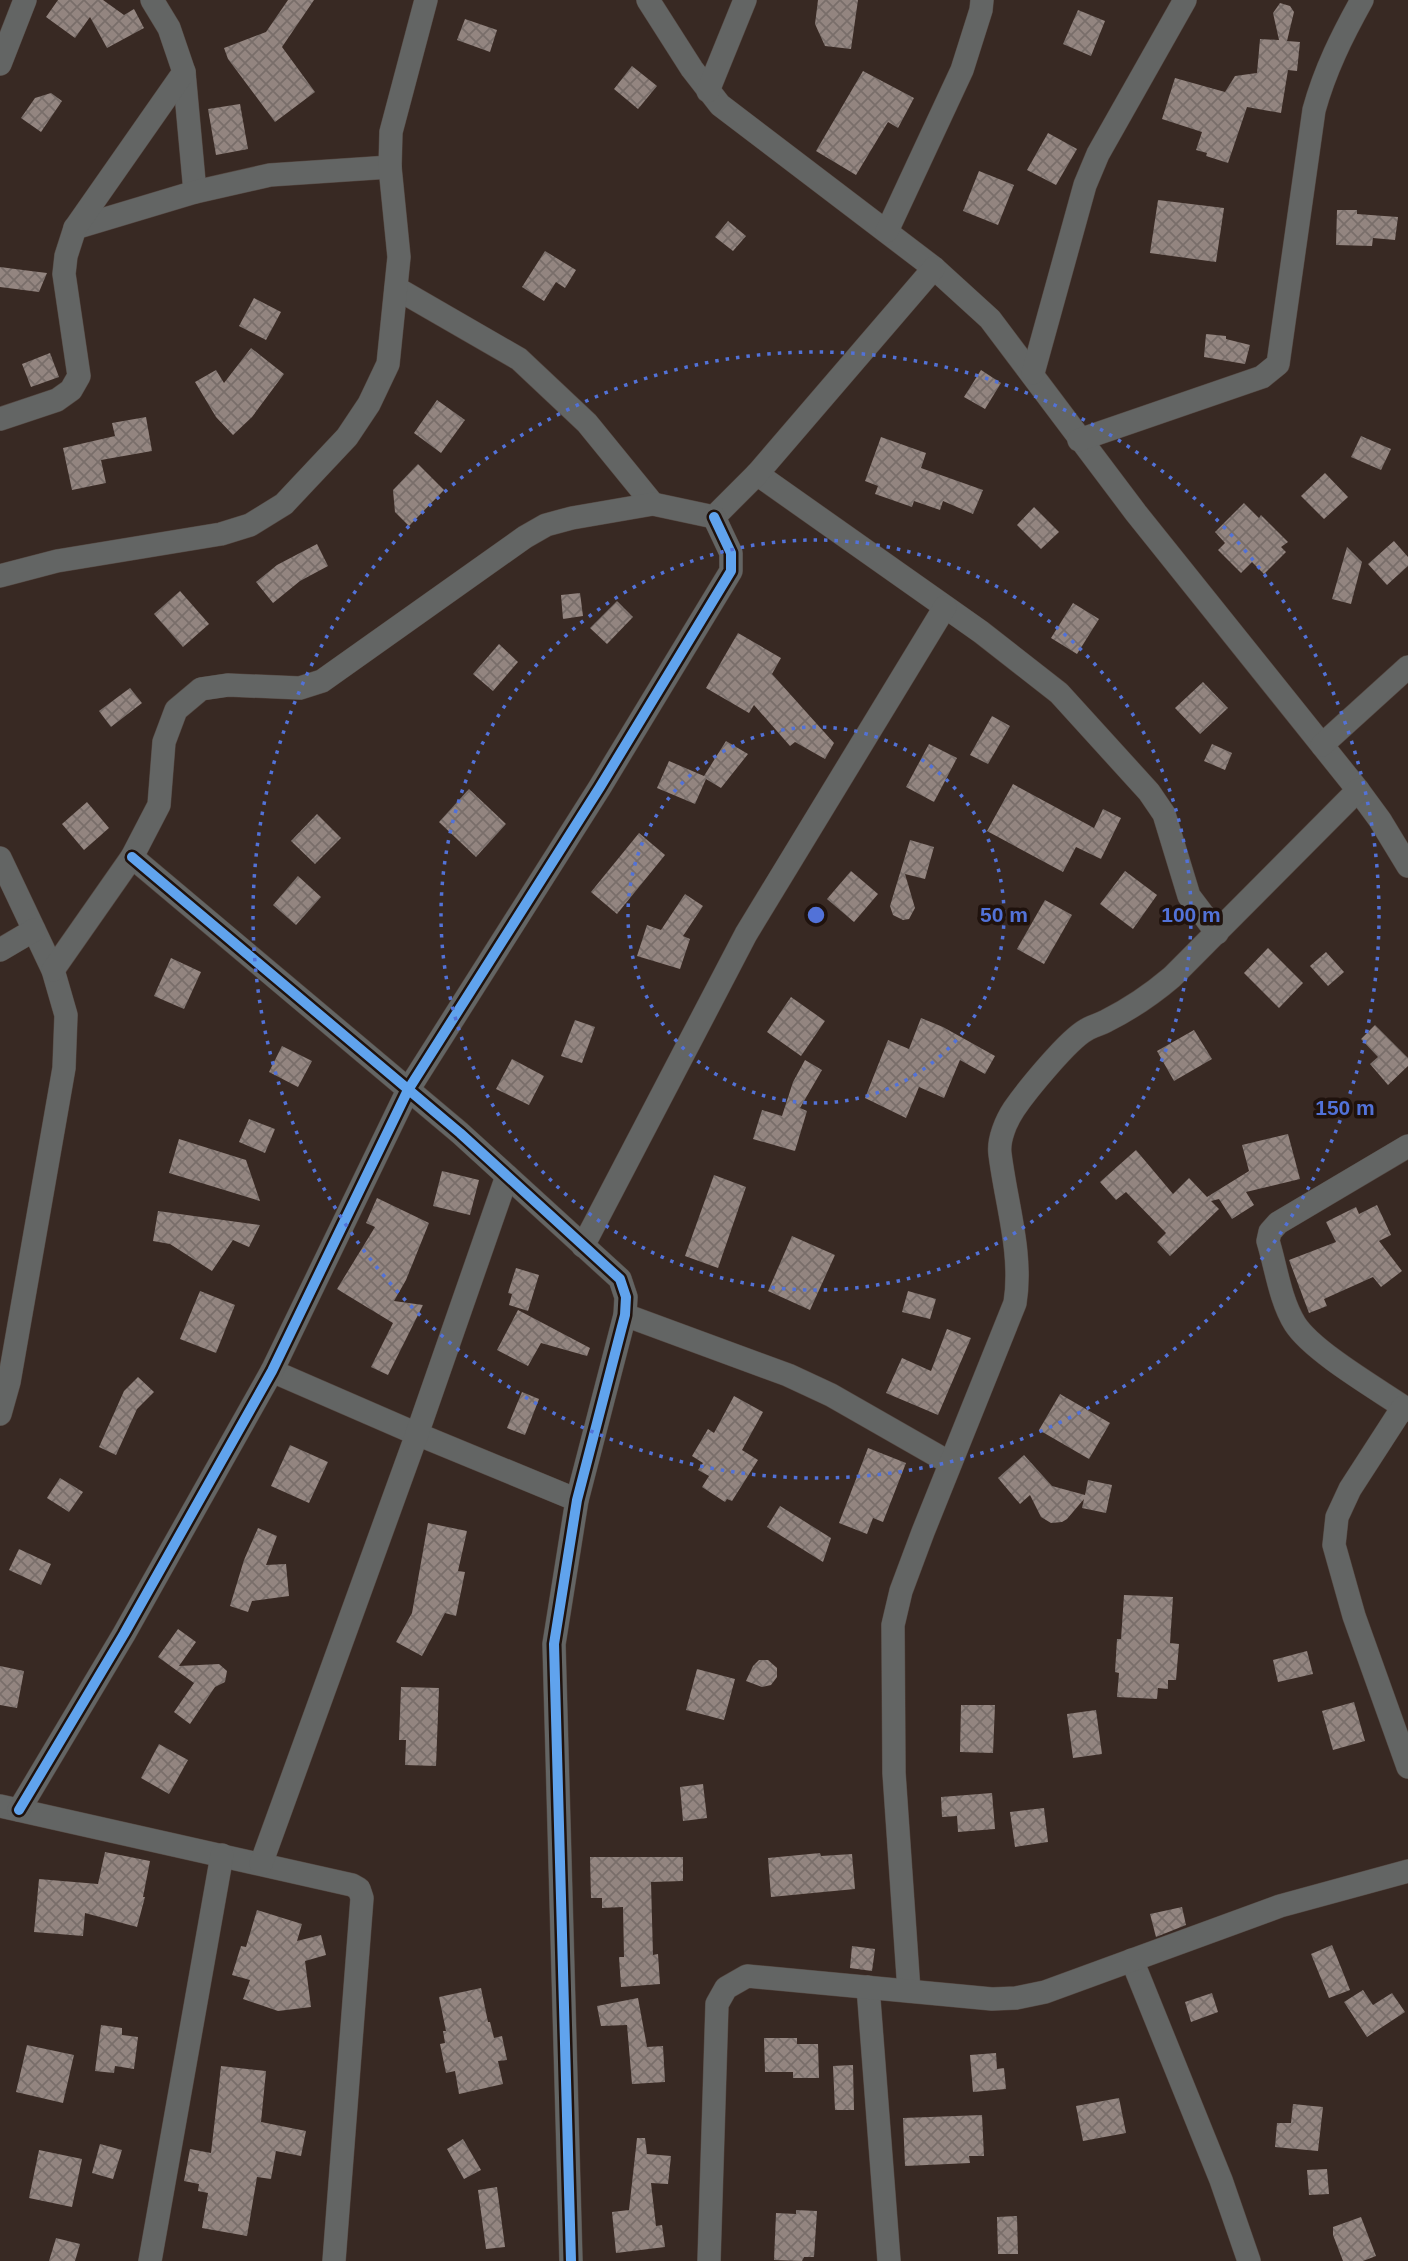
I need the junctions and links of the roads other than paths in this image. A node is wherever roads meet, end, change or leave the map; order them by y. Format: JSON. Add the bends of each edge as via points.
{"nodes":[{"id":1,"x":25,"y":0,"type":"edge"},
{"id":2,"x":152,"y":0,"type":"edge"},
{"id":3,"x":426,"y":0,"type":"edge"},
{"id":4,"x":648,"y":0,"type":"edge"},
{"id":5,"x":745,"y":0,"type":"edge"},
{"id":6,"x":1185,"y":0,"type":"edge"},
{"id":7,"x":1362,"y":0,"type":"edge"},
{"id":8,"x":984,"y":3,"type":"edge"},
{"id":9,"x":0,"y":64,"type":"edge"},
{"id":10,"x":184,"y":72,"type":"junction"},
{"id":11,"x":708,"y":91,"type":"junction"},
{"id":12,"x":390,"y":167,"type":"junction"},
{"id":13,"x":195,"y":192,"type":"junction"},
{"id":14,"x":75,"y":228,"type":"junction"},
{"id":15,"x":887,"y":231,"type":"junction"},
{"id":16,"x":934,"y":268,"type":"junction"},
{"id":17,"x":396,"y":288,"type":"junction"},
{"id":18,"x":1033,"y":373,"type":"junction"},
{"id":19,"x":0,"y":418,"type":"edge"},
{"id":20,"x":1079,"y":440,"type":"junction"},
{"id":21,"x":757,"y":474,"type":"junction"},
{"id":22,"x":653,"y":504,"type":"junction"},
{"id":23,"x":714,"y":517,"type":"junction"},
{"id":24,"x":0,"y":576,"type":"edge"},
{"id":25,"x":945,"y":607,"type":"junction"},
{"id":26,"x":1408,"y":667,"type":"edge"},
{"id":27,"x":1322,"y":745,"type":"junction"},
{"id":28,"x":1358,"y":790,"type":"junction"},
{"id":29,"x":132,"y":857,"type":"junction"},
{"id":30,"x":0,"y":858,"type":"edge"},
{"id":31,"x":1408,"y":866,"type":"edge"},
{"id":32,"x":34,"y":930,"type":"junction"},
{"id":33,"x":1217,"y":933,"type":"junction"},
{"id":34,"x":0,"y":950,"type":"edge"},
{"id":35,"x":53,"y":970,"type":"junction"},
{"id":36,"x":408,"y":1090,"type":"junction"},
{"id":37,"x":1408,"y":1146,"type":"edge"},
{"id":38,"x":507,"y":1176,"type":"junction"},
{"id":39,"x":583,"y":1245,"type":"junction"},
{"id":40,"x":625,"y":1315,"type":"junction"},
{"id":41,"x":272,"y":1371,"type":"junction"},
{"id":42,"x":5,"y":1383,"type":"edge"},
{"id":43,"x":1405,"y":1408,"type":"edge"},
{"id":44,"x":0,"y":1414,"type":"edge"},
{"id":45,"x":417,"y":1434,"type":"junction"},
{"id":46,"x":950,"y":1463,"type":"junction"},
{"id":47,"x":577,"y":1500,"type":"junction"},
{"id":48,"x":1408,"y":1767,"type":"edge"},
{"id":49,"x":10,"y":1808,"type":"edge"},
{"id":50,"x":222,"y":1855,"type":"junction"},
{"id":51,"x":261,"y":1864,"type":"junction"},
{"id":52,"x":1408,"y":1871,"type":"edge"},
{"id":53,"x":1132,"y":1960,"type":"junction"},
{"id":54,"x":868,"y":1987,"type":"junction"},
{"id":55,"x":909,"y":1992,"type":"junction"},
{"id":56,"x":150,"y":2261,"type":"edge"},
{"id":57,"x":334,"y":2261,"type":"edge"},
{"id":58,"x":571,"y":2261,"type":"edge"},
{"id":59,"x":709,"y":2261,"type":"edge"},
{"id":60,"x":889,"y":2261,"type":"edge"},
{"id":61,"x":1249,"y":2261,"type":"edge"}],
"edges":[{"from":1,"to":9,"type":"street"},
{"from":2,"to":10,"type":"street","via":[[169,28]]},
{"from":3,"to":12,"type":"street","via":[[391,132]]},
{"from":4,"to":11,"type":"street"},
{"from":5,"to":11,"type":"street"},
{"from":6,"to":18,"type":"street","via":[[1098,153]]},
{"from":7,"to":20,"type":"street","via":[[1334,52],[1314,110],[1278,364],[1262,377]]},
{"from":8,"to":15,"type":"street","via":[[962,70]]},
{"from":10,"to":13,"type":"street"},
{"from":10,"to":14,"type":"street"},
{"from":11,"to":15,"type":"street","via":[[720,105]]},
{"from":12,"to":13,"type":"street","via":[[270,175]]},
{"from":12,"to":17,"type":"street","via":[[399,257]]},
{"from":13,"to":14,"type":"street"},
{"from":14,"to":19,"type":"street","via":[[64,274],[79,376],[71,390],[57,400]]},
{"from":15,"to":16,"type":"street"},
{"from":16,"to":18,"type":"street","via":[[990,318]]},
{"from":16,"to":21,"type":"street"},
{"from":17,"to":22,"type":"street","via":[[519,359],[587,423]]},
{"from":17,"to":24,"type":"street","via":[[387,364],[369,404],[347,437],[284,504],[250,525],[221,534],[57,561]]},
{"from":18,"to":20,"type":"street"},
{"from":20,"to":27,"type":"street"},
{"from":21,"to":23,"type":"street"},
{"from":21,"to":25,"type":"street"},
{"from":22,"to":23,"type":"street"},
{"from":22,"to":29,"type":"street","via":[[546,525],[322,681],[300,688],[228,684],[201,689],[176,710],[164,742],[159,805]]},
{"from":23,"to":36,"type":"street","via":[[731,553],[731,571]]},
{"from":25,"to":33,"type":"street","via":[[1059,693],[1149,792],[1164,814],[1189,896]]},
{"from":25,"to":39,"type":"street","via":[[746,933]]},
{"from":26,"to":27,"type":"street"},
{"from":27,"to":28,"type":"street"},
{"from":28,"to":31,"type":"street"},
{"from":28,"to":33,"type":"street"},
{"from":29,"to":35,"type":"street"},
{"from":29,"to":36,"type":"street"},
{"from":30,"to":32,"type":"street"},
{"from":32,"to":34,"type":"street"},
{"from":32,"to":35,"type":"street"},
{"from":33,"to":46,"type":"street","via":[[1152,995],[1071,1041],[1003,1130],[999,1150],[1017,1260],[1017,1293]]},
{"from":35,"to":42,"type":"street","via":[[66,1015],[64,1068]]},
{"from":36,"to":38,"type":"street"},
{"from":36,"to":41,"type":"street"},
{"from":37,"to":43,"type":"street","via":[[1278,1223],[1268,1241],[1295,1324],[1313,1344]]},
{"from":38,"to":39,"type":"street"},
{"from":38,"to":45,"type":"street"},
{"from":39,"to":40,"type":"street","via":[[620,1279]]},
{"from":40,"to":46,"type":"street","via":[[788,1375]]},
{"from":40,"to":47,"type":"street"},
{"from":41,"to":45,"type":"street"},
{"from":41,"to":49,"type":"street","via":[[124,1634]]},
{"from":42,"to":44,"type":"street"},
{"from":43,"to":48,"type":"street","via":[[1350,1489],[1336,1517],[1334,1545]]},
{"from":45,"to":47,"type":"street"},
{"from":45,"to":51,"type":"street"},
{"from":46,"to":55,"type":"street","via":[[901,1591],[893,1625],[894,1773]]},
{"from":47,"to":58,"type":"street","via":[[554,1644]]},
{"from":49,"to":50,"type":"street"},
{"from":50,"to":51,"type":"street"},
{"from":50,"to":56,"type":"street"},
{"from":51,"to":57,"type":"street","via":[[352,1885],[362,1898]]},
{"from":52,"to":53,"type":"street","via":[[1280,1906]]},
{"from":53,"to":55,"type":"street","via":[[1016,1998]]},
{"from":53,"to":61,"type":"street"},
{"from":54,"to":55,"type":"street"},
{"from":54,"to":59,"type":"street","via":[[747,1976],[726,1988],[717,2004]]},
{"from":54,"to":60,"type":"street"}]}
